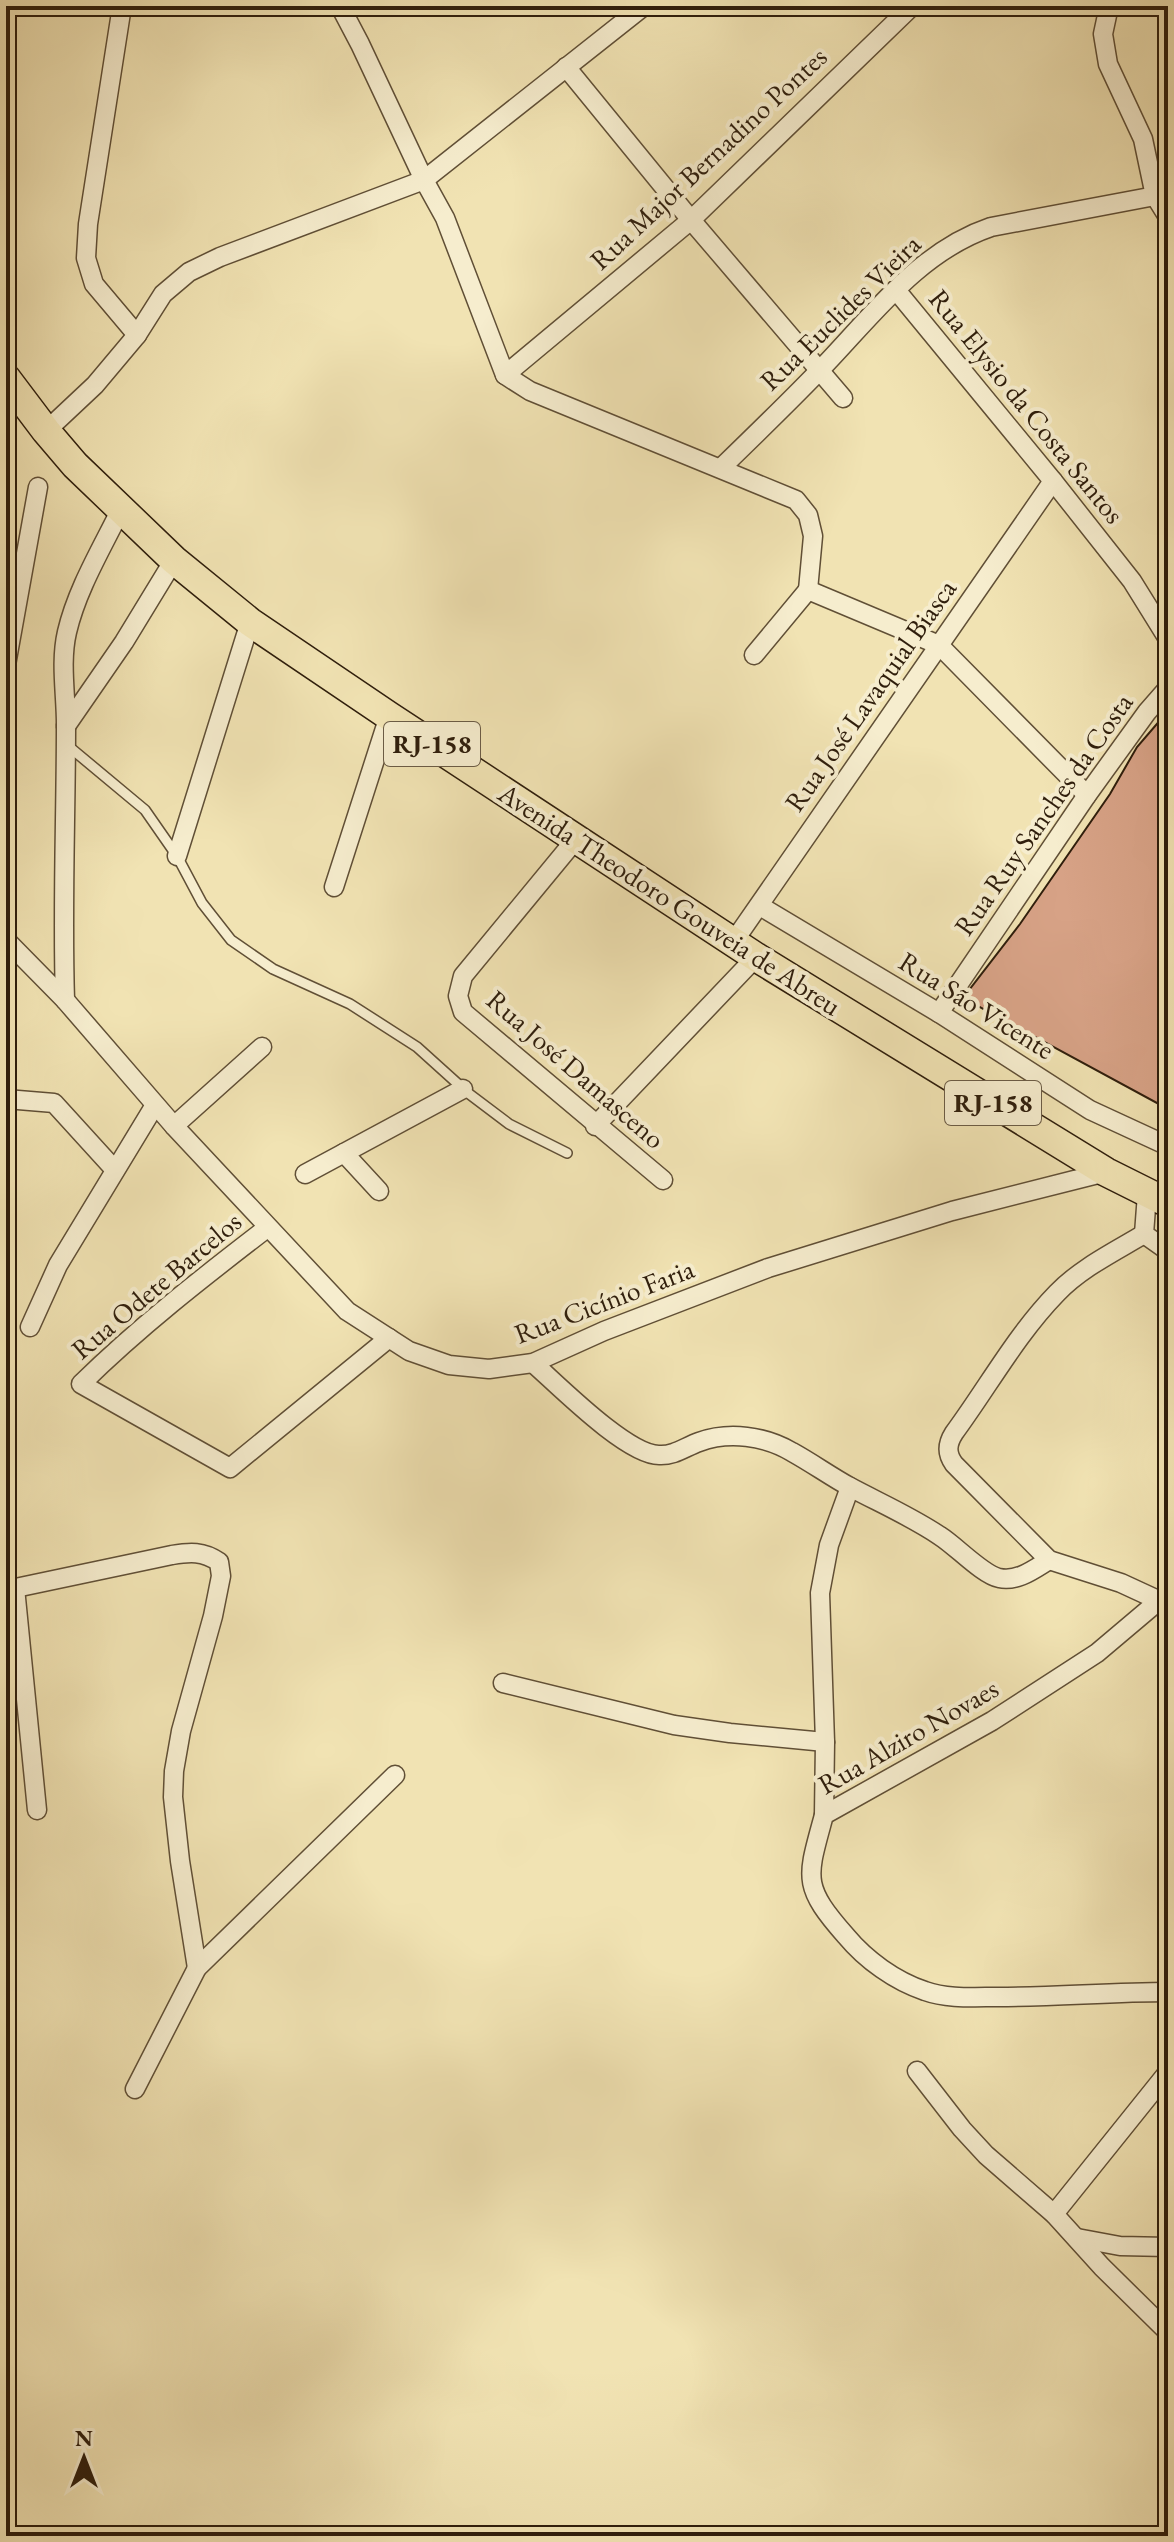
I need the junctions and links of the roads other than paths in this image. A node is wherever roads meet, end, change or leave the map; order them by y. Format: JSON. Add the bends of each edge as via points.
{"nodes":[{"id":1,"x":122,"y":6,"type":"edge"},
{"id":2,"x":340,"y":6,"type":"edge"},
{"id":3,"x":644,"y":6,"type":"edge"},
{"id":4,"x":1109,"y":6,"type":"edge"},
{"id":5,"x":909,"y":9,"type":"dead end"},
{"id":6,"x":566,"y":67,"type":"junction"},
{"id":7,"x":424,"y":180,"type":"junction"},
{"id":8,"x":1155,"y":196,"type":"junction"},
{"id":9,"x":1168,"y":217,"type":"edge"},
{"id":10,"x":691,"y":220,"type":"junction"},
{"id":11,"x":896,"y":290,"type":"junction"},
{"id":12,"x":137,"y":335,"type":"junction"},
{"id":13,"x":818,"y":372,"type":"junction"},
{"id":14,"x":505,"y":375,"type":"junction"},
{"id":15,"x":6,"y":378,"type":"edge"},
{"id":16,"x":843,"y":398,"type":"dead end"},
{"id":17,"x":46,"y":431,"type":"junction"},
{"id":18,"x":721,"y":468,"type":"junction"},
{"id":19,"x":1053,"y":481,"type":"junction"},
{"id":20,"x":38,"y":487,"type":"dead end"},
{"id":21,"x":121,"y":509,"type":"junction"},
{"id":22,"x":174,"y":560,"type":"junction"},
{"id":23,"x":808,"y":590,"type":"junction"},
{"id":24,"x":250,"y":622,"type":"junction"},
{"id":25,"x":1168,"y":639,"type":"edge"},
{"id":26,"x":939,"y":645,"type":"junction"},
{"id":27,"x":754,"y":655,"type":"dead end"},
{"id":28,"x":6,"y":665,"type":"edge"},
{"id":29,"x":1168,"y":688,"type":"edge"},
{"id":30,"x":389,"y":716,"type":"junction"},
{"id":31,"x":65,"y":735,"type":"junction"},
{"id":32,"x":1087,"y":795,"type":"junction"},
{"id":33,"x":576,"y":839,"type":"junction"},
{"id":34,"x":177,"y":856,"type":"junction"},
{"id":35,"x":334,"y":887,"type":"dead end"},
{"id":36,"x":760,"y":906,"type":"junction"},
{"id":37,"x":6,"y":940,"type":"edge"},
{"id":38,"x":745,"y":949,"type":"junction"},
{"id":39,"x":65,"y":1000,"type":"junction"},
{"id":40,"x":939,"y":1013,"type":"junction"},
{"id":41,"x":262,"y":1047,"type":"dead end"},
{"id":42,"x":463,"y":1089,"type":"junction"},
{"id":43,"x":6,"y":1099,"type":"edge"},
{"id":44,"x":155,"y":1105,"type":"junction"},
{"id":45,"x":174,"y":1126,"type":"junction"},
{"id":46,"x":595,"y":1126,"type":"junction"},
{"id":47,"x":1168,"y":1146,"type":"edge"},
{"id":48,"x":344,"y":1153,"type":"junction"},
{"id":49,"x":567,"y":1153,"type":"dead end"},
{"id":50,"x":115,"y":1170,"type":"junction"},
{"id":51,"x":1106,"y":1172,"type":"junction"},
{"id":52,"x":305,"y":1174,"type":"dead end"},
{"id":53,"x":663,"y":1180,"type":"dead end"},
{"id":54,"x":379,"y":1191,"type":"dead end"},
{"id":55,"x":1158,"y":1198,"type":"edge"},
{"id":56,"x":267,"y":1228,"type":"junction"},
{"id":57,"x":1144,"y":1234,"type":"junction"},
{"id":58,"x":1168,"y":1251,"type":"edge"},
{"id":59,"x":30,"y":1327,"type":"dead end"},
{"id":60,"x":389,"y":1338,"type":"junction"},
{"id":61,"x":533,"y":1363,"type":"junction"},
{"id":62,"x":850,"y":1487,"type":"junction"},
{"id":63,"x":1049,"y":1560,"type":"junction"},
{"id":64,"x":11,"y":1589,"type":"edge"},
{"id":65,"x":1164,"y":1597,"type":"edge"},
{"id":66,"x":503,"y":1683,"type":"dead end"},
{"id":67,"x":825,"y":1742,"type":"junction"},
{"id":68,"x":395,"y":1775,"type":"dead end"},
{"id":69,"x":37,"y":1810,"type":"dead end"},
{"id":70,"x":824,"y":1815,"type":"junction"},
{"id":71,"x":197,"y":1968,"type":"junction"},
{"id":72,"x":1168,"y":1992,"type":"edge"},
{"id":73,"x":917,"y":2071,"type":"dead end"},
{"id":74,"x":1168,"y":2072,"type":"edge"},
{"id":75,"x":135,"y":2089,"type":"dead end"},
{"id":76,"x":1054,"y":2214,"type":"junction"},
{"id":77,"x":1077,"y":2238,"type":"junction"},
{"id":78,"x":1168,"y":2247,"type":"edge"},
{"id":79,"x":1168,"y":2332,"type":"edge"}],
"edges":[{"from":1,"to":12,"type":"street","via":[[86,258],[94,284]]},
{"from":2,"to":7,"type":"street"},
{"from":3,"to":6,"type":"street"},
{"from":4,"to":8,"type":"street","via":[[1103,34],[1108,64],[1143,139]]},
{"from":5,"to":10,"type":"street","name":"Rua Major Bernadino Pontes"},
{"from":6,"to":7,"type":"street"},
{"from":6,"to":10,"type":"street"},
{"from":7,"to":12,"type":"street","via":[[189,272],[163,294]]},
{"from":7,"to":14,"type":"street","via":[[445,218]]},
{"from":8,"to":9,"type":"street"},
{"from":8,"to":11,"type":"street","name":"Rua Euclides Vieira","via":[[966,236]]},
{"from":10,"to":13,"type":"street"},
{"from":10,"to":14,"type":"street","name":"Rua Major Bernadino Pontes"},
{"from":11,"to":13,"type":"street","name":"Rua Euclides Vieira"},
{"from":11,"to":19,"type":"street","name":"Rua Elysio da Costa Santos"},
{"from":12,"to":17,"type":"street"},
{"from":13,"to":16,"type":"street"},
{"from":13,"to":18,"type":"street","name":"Rua Euclides Vieira"},
{"from":14,"to":18,"type":"street","via":[[530,391]]},
{"from":15,"to":17,"type":"main road","name":"Avenida Theodoro Gouveia de Abreu","number":"RJ-158"},
{"from":17,"to":21,"type":"main road","name":"Avenida Theodoro Gouveia de Abreu","number":"RJ-158"},
{"from":18,"to":23,"type":"street","via":[[796,500],[808,515],[813,536]]},
{"from":19,"to":25,"type":"street","name":"Rua Elysio da Costa Santos","via":[[1132,581]]},
{"from":19,"to":26,"type":"street","name":"Rua José Lavaquial Biasca"},
{"from":20,"to":28,"type":"street"},
{"from":21,"to":22,"type":"main road","name":"Avenida Theodoro Gouveia de Abreu","number":"RJ-158"},
{"from":21,"to":31,"type":"street","via":[[67,632]]},
{"from":22,"to":24,"type":"main road","name":"Avenida Theodoro Gouveia de Abreu","number":"RJ-158"},
{"from":22,"to":31,"type":"street"},
{"from":23,"to":26,"type":"street"},
{"from":23,"to":27,"type":"street"},
{"from":24,"to":30,"type":"main road","name":"Avenida Theodoro Gouveia de Abreu","number":"RJ-158"},
{"from":24,"to":34,"type":"street"},
{"from":26,"to":32,"type":"street"},
{"from":26,"to":36,"type":"street","name":"Rua José Lavaquial Biasca"},
{"from":29,"to":32,"type":"street","name":"Rua Ruy Sanches da Costa"},
{"from":30,"to":33,"type":"main road","name":"Avenida Theodoro Gouveia de Abreu","number":"RJ-158"},
{"from":30,"to":35,"type":"street"},
{"from":31,"to":34,"type":"lane","via":[[145,810]]},
{"from":31,"to":39,"type":"street"},
{"from":32,"to":40,"type":"street","name":"Rua Ruy Sanches da Costa"},
{"from":33,"to":38,"type":"main road","name":"Avenida Theodoro Gouveia de Abreu","number":"RJ-158"},
{"from":33,"to":46,"type":"street","name":"Rua José Damasceno","via":[[463,976],[458,996],[463,1012]]},
{"from":34,"to":42,"type":"lane","via":[[202,903],[231,940],[273,969],[350,1004],[417,1047]]},
{"from":36,"to":38,"type":"street","name":"Rua José Lavaquial Biasca"},
{"from":36,"to":40,"type":"street","name":"Rua São Vicente"},
{"from":37,"to":39,"type":"street","name":"Rua Cicínio Faria"},
{"from":38,"to":46,"type":"street","name":"Rua José Lavaquial Biasca"},
{"from":38,"to":51,"type":"main road","name":"Avenida Theodoro Gouveia de Abreu","number":"RJ-158"},
{"from":39,"to":44,"type":"street","name":"Rua Cicínio Faria"},
{"from":40,"to":47,"type":"street","name":"Rua São Vicente","via":[[1090,1110]]},
{"from":41,"to":45,"type":"street"},
{"from":42,"to":48,"type":"street"},
{"from":42,"to":49,"type":"lane","via":[[509,1124]]},
{"from":43,"to":50,"type":"street","via":[[54,1103]]},
{"from":44,"to":45,"type":"street","name":"Rua Cicínio Faria"},
{"from":44,"to":50,"type":"street"},
{"from":45,"to":56,"type":"street","name":"Rua Cicínio Faria"},
{"from":46,"to":53,"type":"street","name":"Rua José Damasceno"},
{"from":48,"to":52,"type":"street"},
{"from":48,"to":54,"type":"street"},
{"from":50,"to":59,"type":"street","via":[[58,1265]]},
{"from":51,"to":55,"type":"main road","name":"Avenida Theodoro Gouveia de Abreu","number":"RJ-158"},
{"from":51,"to":61,"type":"street","name":"Rua Cicínio Faria","via":[[952,1211],[768,1268]]},
{"from":55,"to":57,"type":"street","name":"Avenida Theodoro Gouveia de Abreu"},
{"from":56,"to":60,"type":"street","name":"Rua Cicínio Faria","via":[[347,1311]]},
{"from":56,"to":60,"type":"street","name":"Rua Odete Barcelos","via":[[168,1304],[81,1384],[230,1468]]},
{"from":57,"to":58,"type":"street"},
{"from":57,"to":63,"type":"street","via":[[1058,1291],[1024,1330],[949,1441],[954,1464]]},
{"from":60,"to":61,"type":"street","name":"Rua Cicínio Faria","via":[[449,1365],[489,1369]]},
{"from":61,"to":62,"type":"street","via":[[644,1452],[673,1454],[723,1437],[761,1439]]},
{"from":62,"to":63,"type":"street","via":[[938,1534],[989,1575],[1012,1579]]},
{"from":62,"to":67,"type":"street","via":[[829,1545],[820,1593]]},
{"from":63,"to":65,"type":"street"},
{"from":64,"to":69,"type":"street"},
{"from":64,"to":71,"type":"street","via":[[192,1552],[219,1562],[213,1616],[174,1771],[177,1832]]},
{"from":65,"to":70,"type":"street","name":"Rua Alziro Novaes","via":[[1097,1653],[992,1721]]},
{"from":66,"to":67,"type":"street","via":[[674,1725]]},
{"from":67,"to":70,"type":"street"},
{"from":68,"to":71,"type":"street"},
{"from":70,"to":72,"type":"street","name":"Rua Alziro Novaes","via":[[809,1872],[813,1890],[853,1946],[887,1972],[945,1996]]},
{"from":71,"to":75,"type":"street"},
{"from":73,"to":76,"type":"street","via":[[986,2155]]},
{"from":74,"to":76,"type":"street"},
{"from":76,"to":77,"type":"street"},
{"from":77,"to":78,"type":"street"},
{"from":77,"to":79,"type":"street"}]}
